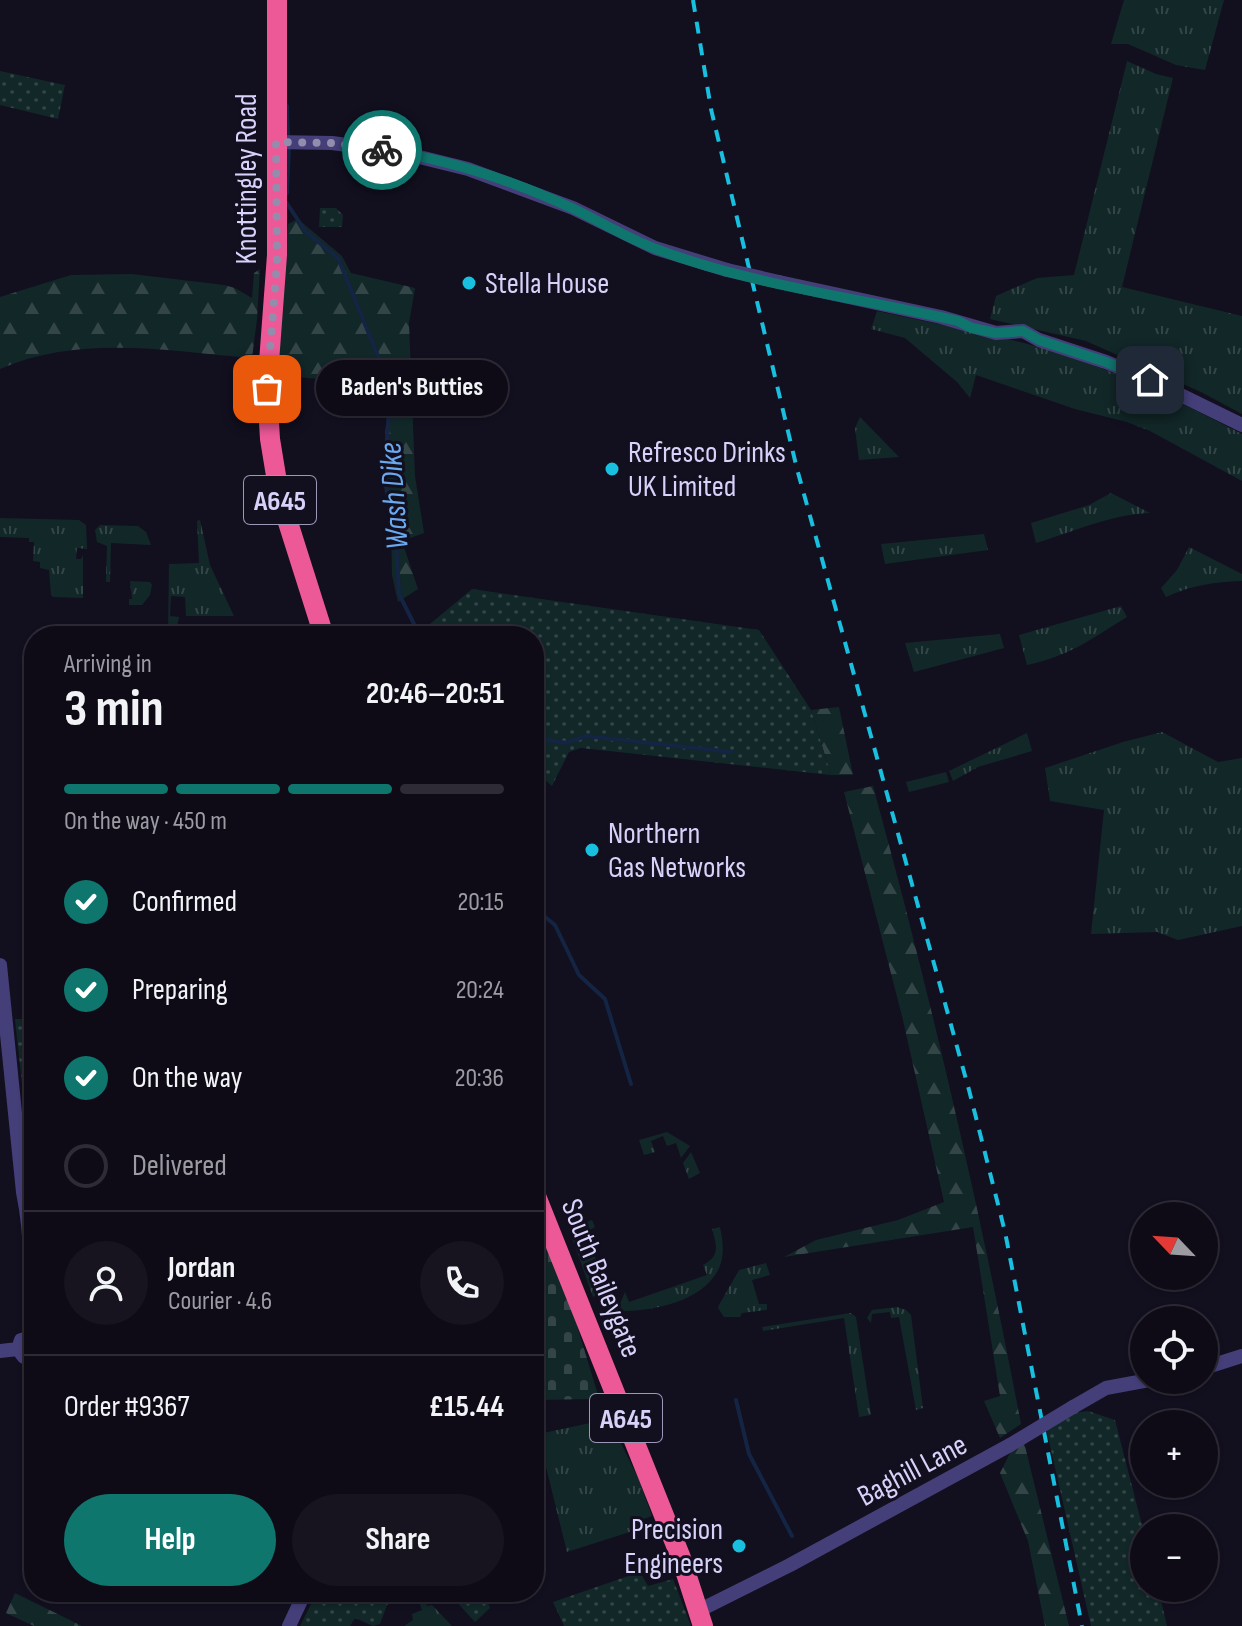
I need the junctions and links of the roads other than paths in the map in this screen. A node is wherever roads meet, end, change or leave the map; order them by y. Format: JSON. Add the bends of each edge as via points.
{"nodes":[{"id":1,"x":277,"y":0,"type":"edge"},
{"id":2,"x":286,"y":142,"type":"junction"},
{"id":3,"x":1242,"y":425,"type":"edge"},
{"id":4,"x":321,"y":626,"type":"edge"},
{"id":5,"x":0,"y":965,"type":"edge"},
{"id":6,"x":24,"y":1197,"type":"edge"},
{"id":7,"x":544,"y":1216,"type":"edge"},
{"id":8,"x":24,"y":1340,"type":"edge"},
{"id":9,"x":18,"y":1349,"type":"junction"},
{"id":10,"x":0,"y":1351,"type":"edge"},
{"id":11,"x":1242,"y":1356,"type":"edge"},
{"id":12,"x":24,"y":1357,"type":"edge"},
{"id":13,"x":1218,"y":1364,"type":"edge"},
{"id":14,"x":1130,"y":1383,"type":"edge"},
{"id":15,"x":300,"y":1602,"type":"edge"},
{"id":16,"x":701,"y":1618,"type":"edge"},
{"id":17,"x":289,"y":1626,"type":"edge"}],
"edges":[{"from":1,"to":2,"type":"highway","name":"Knottingley Road","number":"A645"},
{"from":2,"to":3,"type":"street","bridge":true,"via":[[399,152],[468,169],[573,208],[655,248],[727,270],[996,333],[1023,331],[1150,380]]},
{"from":2,"to":4,"type":"highway","name":"Knottingley Road","number":"A645","via":[[267,389],[270,439],[279,494]]},
{"from":5,"to":6,"type":"street"},
{"from":7,"to":16,"type":"highway","name":"South Baileygate","number":"A645"},
{"from":8,"to":9,"type":"street"},
{"from":9,"to":10,"type":"street"},
{"from":9,"to":12,"type":"street"},
{"from":11,"to":13,"type":"street"},
{"from":14,"to":16,"type":"street","name":"Baghill Lane","bridge":true,"via":[[1106,1388]]},
{"from":15,"to":17,"type":"street"}]}
